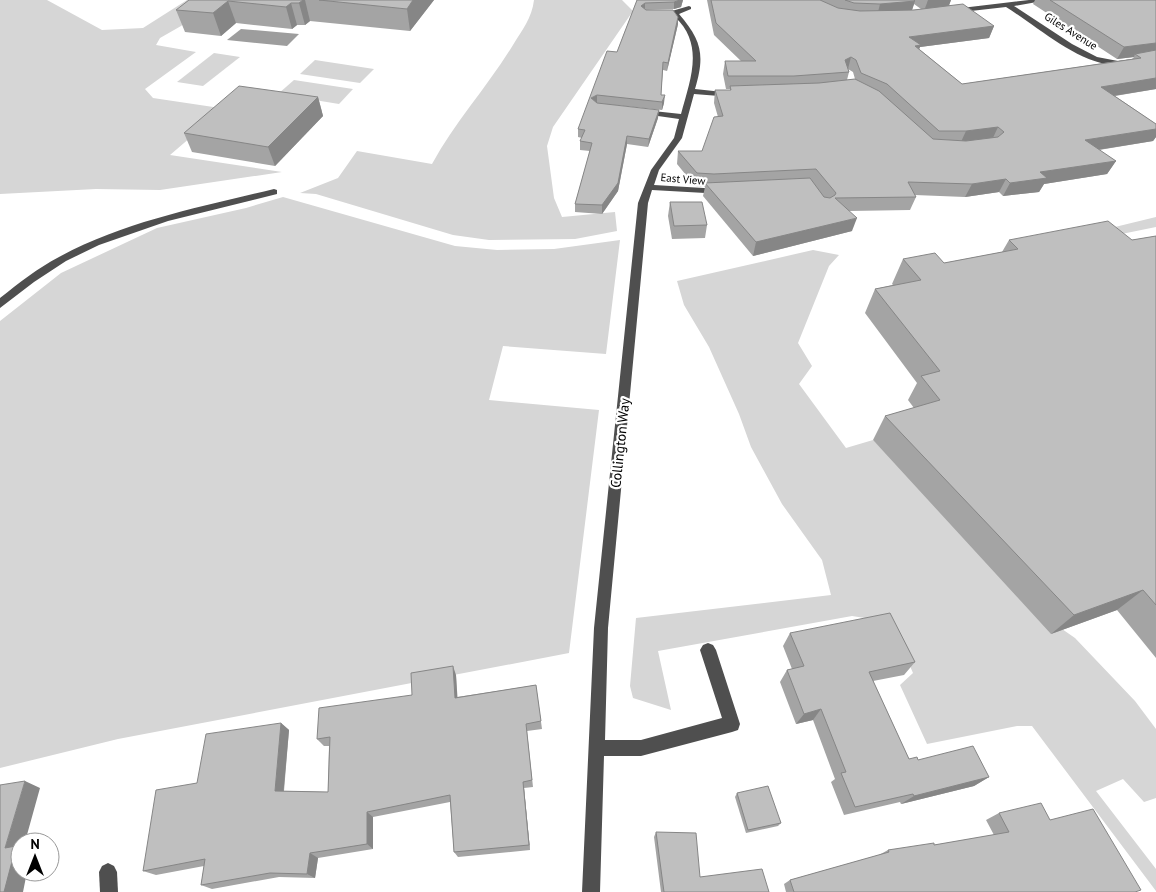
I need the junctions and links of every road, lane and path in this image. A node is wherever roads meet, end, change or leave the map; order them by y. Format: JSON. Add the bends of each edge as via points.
{"nodes":[{"id":1,"x":1045,"y":0,"type":"edge"},
{"id":2,"x":1008,"y":4,"type":"junction"},
{"id":3,"x":689,"y":8,"type":"dead end"},
{"id":4,"x":660,"y":13,"type":"edge"},
{"id":5,"x":675,"y":13,"type":"junction"},
{"id":6,"x":941,"y":13,"type":"edge"},
{"id":7,"x":1156,"y":58,"type":"edge"},
{"id":8,"x":691,"y":91,"type":"junction"},
{"id":9,"x":737,"y":95,"type":"edge"},
{"id":10,"x":635,"y":112,"type":"edge"},
{"id":11,"x":684,"y":117,"type":"junction"},
{"id":12,"x":648,"y":187,"type":"junction"},
{"id":13,"x":732,"y":191,"type":"edge"},
{"id":14,"x":274,"y":192,"type":"dead end"},
{"id":15,"x":0,"y":304,"type":"edge"},
{"id":16,"x":708,"y":650,"type":"dead end"},
{"id":17,"x":597,"y":748,"type":"junction"},
{"id":18,"x":108,"y":872,"type":"dead end"},
{"id":19,"x":109,"y":892,"type":"edge"},
{"id":20,"x":591,"y":892,"type":"edge"}],
"edges":[{"from":1,"to":2,"type":"street"},
{"from":2,"to":6,"type":"street"},
{"from":2,"to":7,"type":"street","name":"Giles Avenue","via":[[1090,58],[1122,64]]},
{"from":3,"to":5,"type":"street"},
{"from":4,"to":5,"type":"street"},
{"from":5,"to":8,"type":"street","name":"Collington Way","via":[[690,31],[698,56]]},
{"from":8,"to":9,"type":"street"},
{"from":8,"to":11,"type":"street","name":"Collington Way"},
{"from":10,"to":11,"type":"street"},
{"from":11,"to":12,"type":"street","name":"Collington Way","via":[[678,138],[655,170]]},
{"from":12,"to":13,"type":"street","name":"East View"},
{"from":12,"to":17,"type":"street","name":"Collington Way","via":[[601,628]]},
{"from":14,"to":15,"type":"street","via":[[216,204],[120,232],[45,270]]},
{"from":16,"to":17,"type":"street","via":[[732,724],[641,748]]},
{"from":17,"to":20,"type":"street","name":"Collington Way"},
{"from":18,"to":19,"type":"street"}]}
